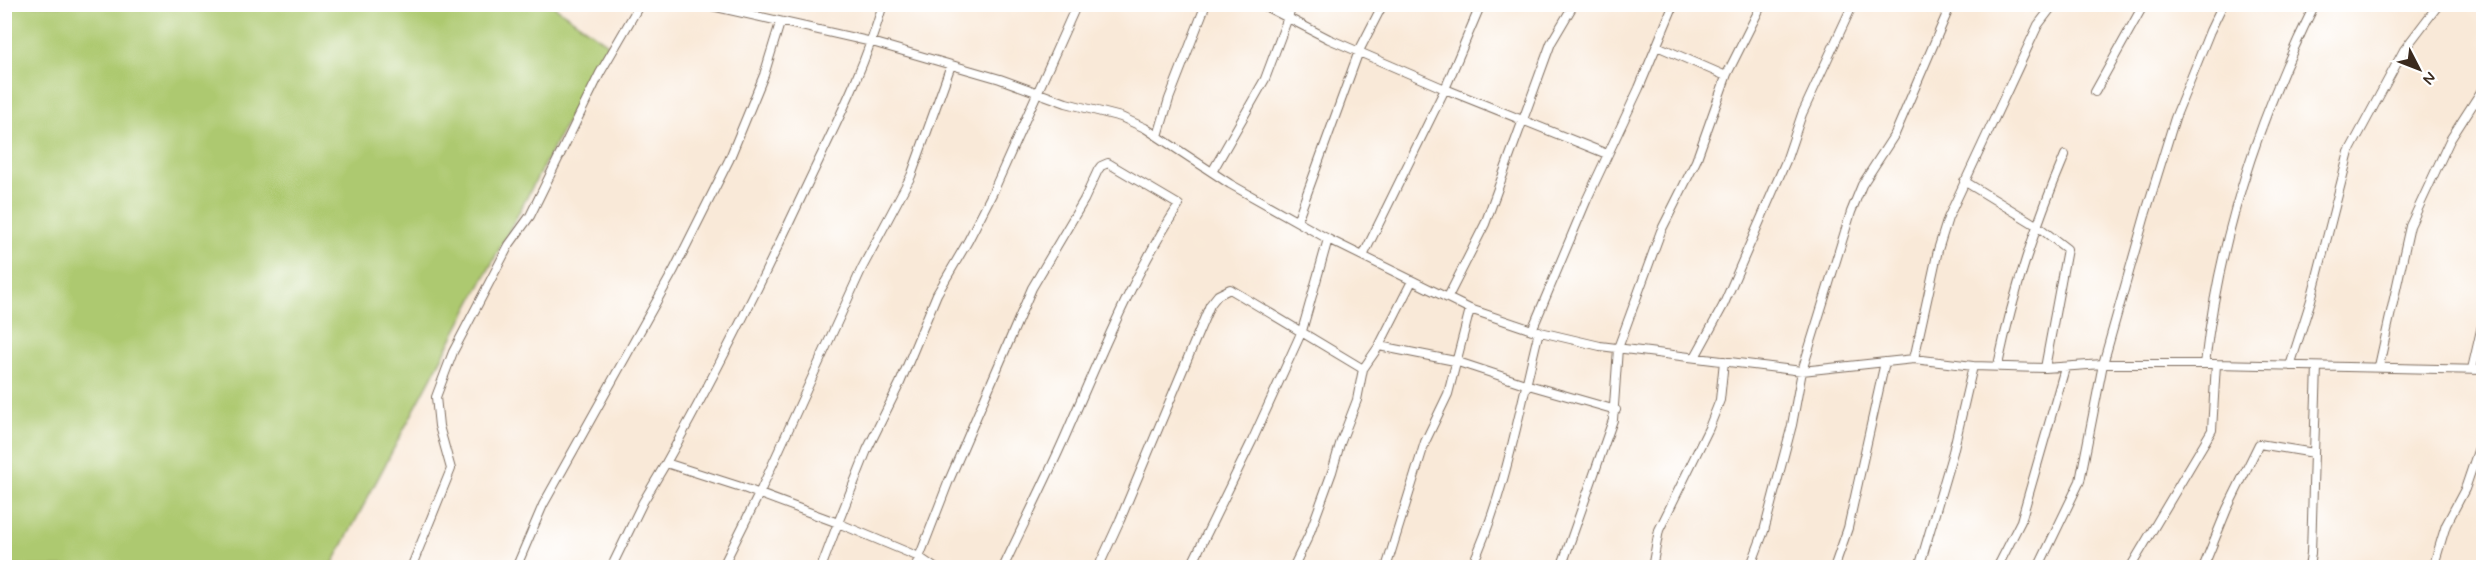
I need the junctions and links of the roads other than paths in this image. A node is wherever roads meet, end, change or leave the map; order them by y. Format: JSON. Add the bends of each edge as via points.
{"nodes":[{"id":1,"x":640,"y":4,"type":"edge"},
{"id":2,"x":704,"y":4,"type":"edge"},
{"id":3,"x":883,"y":4,"type":"edge"},
{"id":4,"x":1077,"y":4,"type":"edge"},
{"id":5,"x":1206,"y":4,"type":"edge"},
{"id":6,"x":1261,"y":4,"type":"edge"},
{"id":7,"x":1293,"y":4,"type":"edge"},
{"id":8,"x":1383,"y":4,"type":"edge"},
{"id":9,"x":1481,"y":4,"type":"edge"},
{"id":10,"x":1574,"y":4,"type":"edge"},
{"id":11,"x":1674,"y":4,"type":"edge"},
{"id":12,"x":1762,"y":4,"type":"edge"},
{"id":13,"x":1853,"y":4,"type":"edge"},
{"id":14,"x":1951,"y":4,"type":"edge"},
{"id":15,"x":2054,"y":4,"type":"edge"},
{"id":16,"x":2144,"y":4,"type":"edge"},
{"id":17,"x":2223,"y":4,"type":"edge"},
{"id":18,"x":2315,"y":4,"type":"edge"},
{"id":19,"x":2439,"y":4,"type":"edge"},
{"id":20,"x":1287,"y":19,"type":"junction"},
{"id":21,"x":780,"y":23,"type":"junction"},
{"id":22,"x":872,"y":42,"type":"junction"},
{"id":23,"x":1657,"y":46,"type":"junction"},
{"id":24,"x":1359,"y":51,"type":"junction"},
{"id":25,"x":951,"y":65,"type":"junction"},
{"id":26,"x":1726,"y":76,"type":"junction"},
{"id":27,"x":2484,"y":87,"type":"edge"},
{"id":28,"x":1445,"y":89,"type":"junction"},
{"id":29,"x":2095,"y":92,"type":"dead end"},
{"id":30,"x":1037,"y":93,"type":"junction"},
{"id":31,"x":1524,"y":120,"type":"junction"},
{"id":32,"x":1158,"y":136,"type":"junction"},
{"id":33,"x":1607,"y":154,"type":"junction"},
{"id":34,"x":2065,"y":155,"type":"dead end"},
{"id":35,"x":1212,"y":172,"type":"junction"},
{"id":36,"x":1964,"y":181,"type":"junction"},
{"id":37,"x":1297,"y":221,"type":"junction"},
{"id":38,"x":2036,"y":225,"type":"junction"},
{"id":39,"x":1328,"y":239,"type":"junction"},
{"id":40,"x":1364,"y":256,"type":"junction"},
{"id":41,"x":1412,"y":281,"type":"junction"},
{"id":42,"x":1448,"y":297,"type":"junction"},
{"id":43,"x":1470,"y":309,"type":"junction"},
{"id":44,"x":2484,"y":317,"type":"edge"},
{"id":45,"x":1302,"y":331,"type":"junction"},
{"id":46,"x":1535,"y":331,"type":"junction"},
{"id":47,"x":1379,"y":346,"type":"junction"},
{"id":48,"x":1618,"y":348,"type":"junction"},
{"id":49,"x":1695,"y":357,"type":"junction"},
{"id":50,"x":1914,"y":359,"type":"junction"},
{"id":51,"x":1455,"y":361,"type":"junction"},
{"id":52,"x":1724,"y":362,"type":"junction"},
{"id":53,"x":1885,"y":362,"type":"junction"},
{"id":54,"x":2103,"y":364,"type":"junction"},
{"id":55,"x":2205,"y":364,"type":"junction"},
{"id":56,"x":2216,"y":364,"type":"junction"},
{"id":57,"x":1998,"y":365,"type":"junction"},
{"id":58,"x":1973,"y":366,"type":"junction"},
{"id":59,"x":2290,"y":366,"type":"junction"},
{"id":60,"x":2379,"y":366,"type":"junction"},
{"id":61,"x":2318,"y":367,"type":"junction"},
{"id":62,"x":2045,"y":368,"type":"junction"},
{"id":63,"x":2065,"y":368,"type":"junction"},
{"id":64,"x":1363,"y":369,"type":"junction"},
{"id":65,"x":2472,"y":369,"type":"junction"},
{"id":66,"x":2484,"y":370,"type":"edge"},
{"id":67,"x":1802,"y":371,"type":"junction"},
{"id":68,"x":1525,"y":384,"type":"junction"},
{"id":69,"x":1616,"y":410,"type":"junction"},
{"id":70,"x":2484,"y":433,"type":"edge"},
{"id":71,"x":2314,"y":453,"type":"junction"},
{"id":72,"x":666,"y":463,"type":"junction"},
{"id":73,"x":759,"y":494,"type":"junction"},
{"id":74,"x":838,"y":523,"type":"junction"},
{"id":75,"x":919,"y":558,"type":"junction"},
{"id":76,"x":411,"y":567,"type":"edge"},
{"id":77,"x":516,"y":567,"type":"edge"},
{"id":78,"x":611,"y":567,"type":"edge"},
{"id":79,"x":722,"y":567,"type":"edge"},
{"id":80,"x":821,"y":567,"type":"edge"},
{"id":81,"x":915,"y":567,"type":"edge"},
{"id":82,"x":935,"y":567,"type":"edge"},
{"id":83,"x":1003,"y":567,"type":"edge"},
{"id":84,"x":1098,"y":567,"type":"edge"},
{"id":85,"x":1190,"y":567,"type":"edge"},
{"id":86,"x":1293,"y":567,"type":"edge"},
{"id":87,"x":1386,"y":567,"type":"edge"},
{"id":88,"x":1471,"y":567,"type":"edge"},
{"id":89,"x":1561,"y":567,"type":"edge"},
{"id":90,"x":1652,"y":567,"type":"edge"},
{"id":91,"x":1750,"y":567,"type":"edge"},
{"id":92,"x":1834,"y":567,"type":"edge"},
{"id":93,"x":1918,"y":567,"type":"edge"},
{"id":94,"x":1997,"y":567,"type":"edge"},
{"id":95,"x":2038,"y":567,"type":"edge"},
{"id":96,"x":2130,"y":567,"type":"edge"},
{"id":97,"x":2203,"y":567,"type":"edge"},
{"id":98,"x":2309,"y":567,"type":"edge"},
{"id":99,"x":2433,"y":567,"type":"edge"}],
"edges":[{"from":1,"to":76,"type":"street","via":[[600,73],[530,216],[509,244],[453,352],[436,397],[451,469]]},
{"from":2,"to":21,"type":"street"},
{"from":3,"to":22,"type":"street"},
{"from":4,"to":30,"type":"street"},
{"from":5,"to":32,"type":"street"},
{"from":6,"to":20,"type":"street"},
{"from":7,"to":20,"type":"street"},
{"from":8,"to":24,"type":"street"},
{"from":9,"to":28,"type":"street"},
{"from":10,"to":31,"type":"street","via":[[1551,43]]},
{"from":11,"to":23,"type":"street"},
{"from":12,"to":26,"type":"street"},
{"from":13,"to":49,"type":"street","via":[[1802,114],[1786,161],[1723,306]]},
{"from":14,"to":67,"type":"street","via":[[1895,134],[1862,185],[1851,212]]},
{"from":15,"to":36,"type":"street","via":[[2038,25]]},
{"from":16,"to":29,"type":"street"},
{"from":17,"to":54,"type":"street","via":[[2175,118]]},
{"from":18,"to":55,"type":"street","via":[[2240,187],[2212,303]]},
{"from":19,"to":59,"type":"street","via":[[2404,50],[2349,152]]},
{"from":20,"to":24,"type":"street"},
{"from":20,"to":35,"type":"street","via":[[1265,79]]},
{"from":21,"to":22,"type":"street"},
{"from":21,"to":77,"type":"street","via":[[764,75],[729,160],[674,270],[543,506]]},
{"from":22,"to":25,"type":"street"},
{"from":22,"to":72,"type":"street","via":[[715,376]]},
{"from":23,"to":26,"type":"street"},
{"from":23,"to":33,"type":"street"},
{"from":24,"to":28,"type":"street"},
{"from":24,"to":37,"type":"street"},
{"from":25,"to":30,"type":"street"},
{"from":25,"to":73,"type":"street","via":[[911,176],[862,268]]},
{"from":26,"to":48,"type":"street","via":[[1696,161],[1661,231]]},
{"from":27,"to":60,"type":"street","via":[[2450,140],[2410,226]]},
{"from":28,"to":31,"type":"street"},
{"from":28,"to":40,"type":"street"},
{"from":30,"to":32,"type":"street","via":[[1121,117]]},
{"from":30,"to":74,"type":"street","via":[[993,192],[937,294]]},
{"from":31,"to":33,"type":"street"},
{"from":31,"to":42,"type":"street","via":[[1485,224]]},
{"from":32,"to":35,"type":"street"},
{"from":33,"to":46,"type":"street"},
{"from":34,"to":38,"type":"street"},
{"from":35,"to":37,"type":"street"},
{"from":36,"to":38,"type":"street"},
{"from":36,"to":50,"type":"street","via":[[1938,250]]},
{"from":37,"to":39,"type":"street"},
{"from":38,"to":57,"type":"street","via":[[2010,306]]},
{"from":38,"to":62,"type":"street","via":[[2067,249]]},
{"from":39,"to":40,"type":"street"},
{"from":39,"to":45,"type":"street"},
{"from":40,"to":41,"type":"street"},
{"from":41,"to":42,"type":"street"},
{"from":41,"to":47,"type":"street"},
{"from":42,"to":43,"type":"street"},
{"from":43,"to":46,"type":"street"},
{"from":43,"to":51,"type":"street"},
{"from":44,"to":65,"type":"street"},
{"from":45,"to":64,"type":"street"},
{"from":45,"to":84,"type":"street","via":[[1230,289],[1218,295]]},
{"from":45,"to":85,"type":"street"},
{"from":46,"to":48,"type":"street"},
{"from":46,"to":68,"type":"street"},
{"from":47,"to":51,"type":"street"},
{"from":47,"to":64,"type":"street"},
{"from":48,"to":49,"type":"street"},
{"from":48,"to":69,"type":"street"},
{"from":49,"to":52,"type":"street"},
{"from":50,"to":53,"type":"street"},
{"from":50,"to":58,"type":"street"},
{"from":51,"to":68,"type":"street"},
{"from":51,"to":87,"type":"street","via":[[1448,394],[1425,442]]},
{"from":52,"to":67,"type":"street"},
{"from":52,"to":90,"type":"street","via":[[1720,400],[1659,531]]},
{"from":53,"to":67,"type":"street"},
{"from":53,"to":92,"type":"street","via":[[1848,528]]},
{"from":54,"to":55,"type":"street"},
{"from":54,"to":63,"type":"street"},
{"from":54,"to":95,"type":"street","via":[[2080,481]]},
{"from":55,"to":56,"type":"street"},
{"from":56,"to":59,"type":"street"},
{"from":56,"to":96,"type":"street","via":[[2212,430]]},
{"from":57,"to":58,"type":"street"},
{"from":57,"to":62,"type":"street"},
{"from":58,"to":93,"type":"street","via":[[1953,452]]},
{"from":59,"to":61,"type":"street"},
{"from":60,"to":61,"type":"street"},
{"from":60,"to":65,"type":"street"},
{"from":61,"to":71,"type":"street"},
{"from":62,"to":63,"type":"street"},
{"from":63,"to":94,"type":"street","via":[[2021,520]]},
{"from":64,"to":86,"type":"street","via":[[1357,400],[1332,472]]},
{"from":65,"to":66,"type":"street"},
{"from":67,"to":91,"type":"street","via":[[1775,490]]},
{"from":68,"to":69,"type":"street"},
{"from":68,"to":88,"type":"street","via":[[1505,475]]},
{"from":69,"to":89,"type":"street"},
{"from":70,"to":99,"type":"street"},
{"from":71,"to":97,"type":"street","via":[[2259,444]]},
{"from":71,"to":98,"type":"street"},
{"from":72,"to":73,"type":"street"},
{"from":72,"to":78,"type":"street"},
{"from":73,"to":74,"type":"street"},
{"from":73,"to":79,"type":"street"},
{"from":74,"to":75,"type":"street"},
{"from":74,"to":80,"type":"street"},
{"from":75,"to":81,"type":"street"},
{"from":75,"to":82,"type":"street"},
{"from":75,"to":83,"type":"street","via":[[1032,288],[1098,170],[1108,163],[1179,205],[1106,338],[1064,440]]}]}
